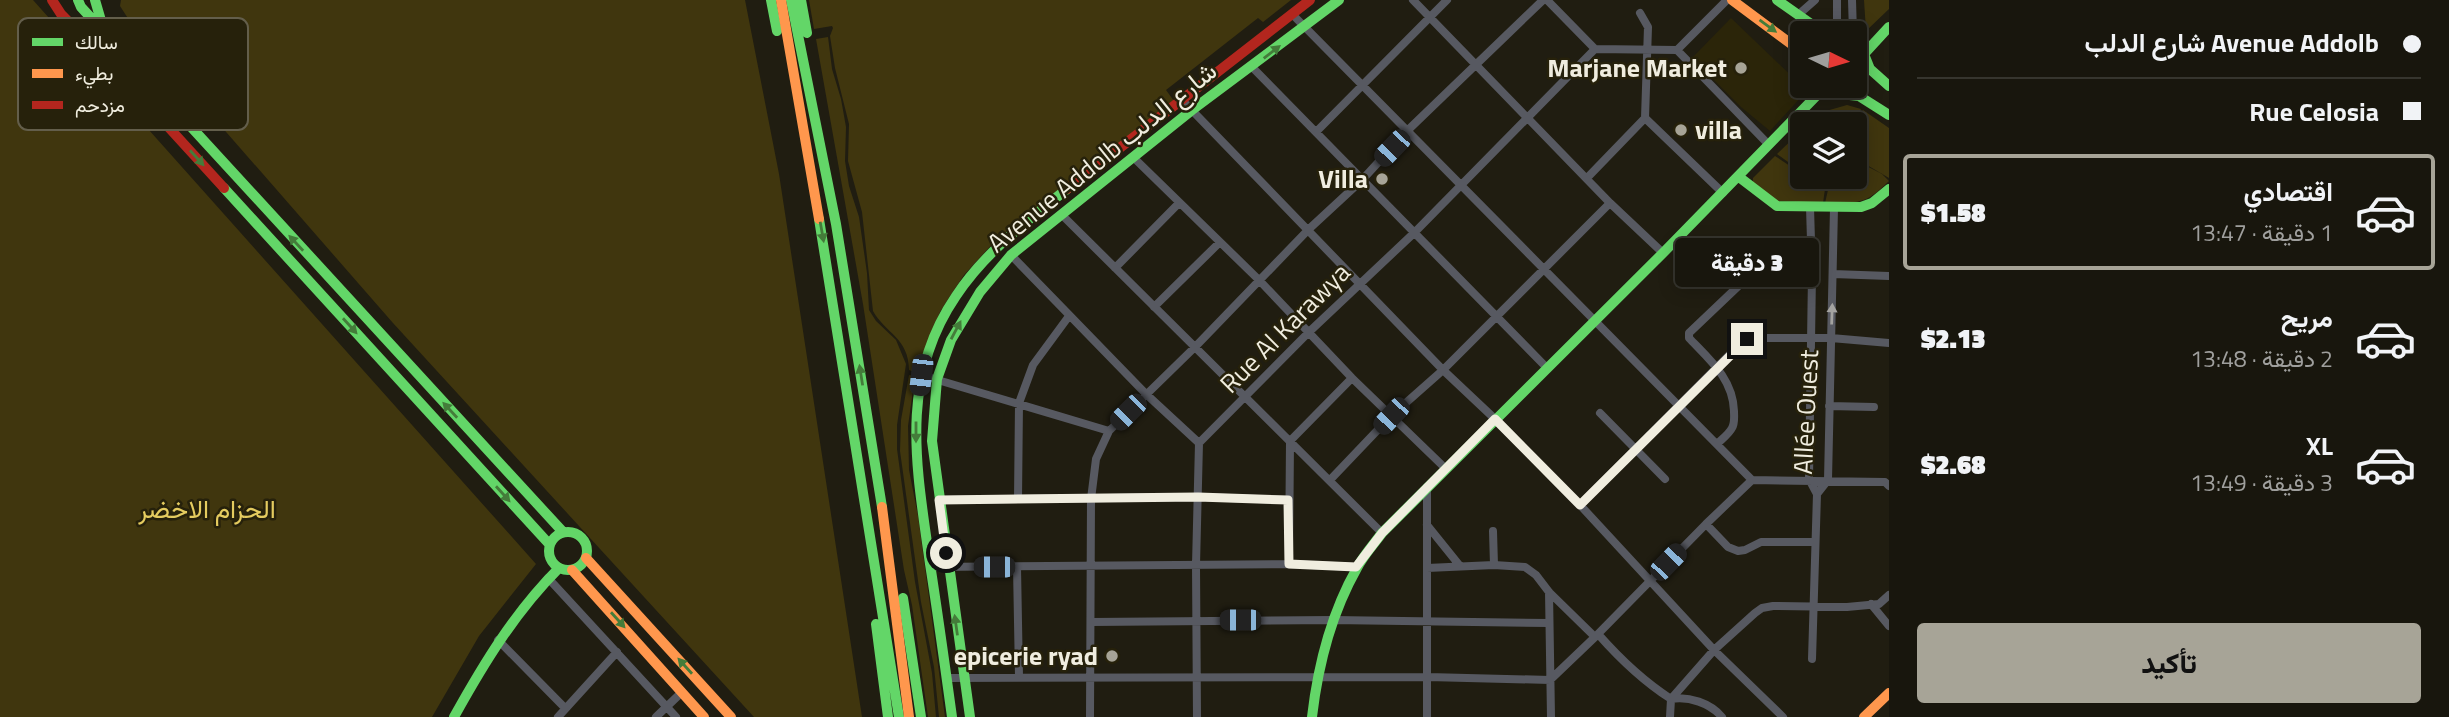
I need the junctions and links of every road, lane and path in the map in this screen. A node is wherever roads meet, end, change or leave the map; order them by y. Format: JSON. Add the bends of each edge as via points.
{"nodes":[{"id":1,"x":52,"y":0,"type":"edge"},
{"id":2,"x":95,"y":0,"type":"edge"},
{"id":3,"x":771,"y":0,"type":"edge"},
{"id":4,"x":781,"y":0,"type":"edge"},
{"id":5,"x":791,"y":0,"type":"edge"},
{"id":6,"x":801,"y":0,"type":"edge"},
{"id":7,"x":1310,"y":0,"type":"edge"},
{"id":8,"x":1339,"y":0,"type":"edge"},
{"id":9,"x":1413,"y":0,"type":"edge"},
{"id":10,"x":1447,"y":0,"type":"edge"},
{"id":11,"x":1545,"y":0,"type":"edge"},
{"id":12,"x":1730,"y":0,"type":"edge"},
{"id":13,"x":1777,"y":0,"type":"edge"},
{"id":14,"x":1815,"y":0,"type":"edge"},
{"id":15,"x":1837,"y":0,"type":"edge"},
{"id":16,"x":1852,"y":0,"type":"edge"},
{"id":17,"x":82,"y":3,"type":"edge"},
{"id":18,"x":63,"y":9,"type":"edge"},
{"id":19,"x":1640,"y":13,"type":"dead end"},
{"id":20,"x":1292,"y":14,"type":"junction"},
{"id":21,"x":1798,"y":15,"type":"junction"},
{"id":22,"x":1430,"y":17,"type":"junction"},
{"id":23,"x":93,"y":18,"type":"edge"},
{"id":24,"x":99,"y":18,"type":"edge"},
{"id":25,"x":1807,"y":21,"type":"edge"},
{"id":26,"x":1837,"y":21,"type":"edge"},
{"id":27,"x":1853,"y":21,"type":"edge"},
{"id":28,"x":1304,"y":27,"type":"junction"},
{"id":29,"x":1889,"y":27,"type":"edge"},
{"id":30,"x":1790,"y":43,"type":"edge"},
{"id":31,"x":1595,"y":49,"type":"junction"},
{"id":32,"x":1677,"y":50,"type":"junction"},
{"id":33,"x":1648,"y":51,"type":"junction"},
{"id":34,"x":1867,"y":58,"type":"edge"},
{"id":35,"x":1867,"y":60,"type":"edge"},
{"id":36,"x":1477,"y":66,"type":"junction"},
{"id":37,"x":1252,"y":67,"type":"junction"},
{"id":38,"x":1889,"y":86,"type":"edge"},
{"id":39,"x":1362,"y":87,"type":"junction"},
{"id":40,"x":1813,"y":98,"type":"edge"},
{"id":41,"x":1864,"y":98,"type":"edge"},
{"id":42,"x":1182,"y":100,"type":"junction"},
{"id":43,"x":1192,"y":110,"type":"junction"},
{"id":44,"x":1889,"y":115,"type":"edge"},
{"id":45,"x":1645,"y":118,"type":"junction"},
{"id":46,"x":1528,"y":119,"type":"junction"},
{"id":47,"x":173,"y":130,"type":"edge"},
{"id":48,"x":194,"y":130,"type":"edge"},
{"id":49,"x":1407,"y":131,"type":"junction"},
{"id":50,"x":1316,"y":132,"type":"junction"},
{"id":51,"x":1769,"y":145,"type":"junction"},
{"id":52,"x":1134,"y":158,"type":"junction"},
{"id":53,"x":824,"y":163,"type":"junction"},
{"id":54,"x":809,"y":165,"type":"junction"},
{"id":55,"x":1739,"y":177,"type":"junction"},
{"id":56,"x":1587,"y":178,"type":"junction"},
{"id":57,"x":1362,"y":180,"type":"junction"},
{"id":58,"x":1461,"y":186,"type":"junction"},
{"id":59,"x":1889,"y":189,"type":"edge"},
{"id":60,"x":1723,"y":193,"type":"junction"},
{"id":61,"x":1179,"y":203,"type":"junction"},
{"id":62,"x":1610,"y":203,"type":"junction"},
{"id":63,"x":1810,"y":207,"type":"junction"},
{"id":64,"x":1833,"y":208,"type":"junction"},
{"id":65,"x":1063,"y":216,"type":"junction"},
{"id":66,"x":1308,"y":229,"type":"junction"},
{"id":67,"x":1414,"y":233,"type":"junction"},
{"id":68,"x":1219,"y":243,"type":"junction"},
{"id":69,"x":1663,"y":253,"type":"junction"},
{"id":70,"x":1011,"y":256,"type":"junction"},
{"id":71,"x":1115,"y":268,"type":"junction"},
{"id":72,"x":1544,"y":269,"type":"junction"},
{"id":73,"x":1812,"y":274,"type":"junction"},
{"id":74,"x":1833,"y":274,"type":"junction"},
{"id":75,"x":1889,"y":276,"type":"edge"},
{"id":76,"x":1259,"y":280,"type":"junction"},
{"id":77,"x":1360,"y":284,"type":"junction"},
{"id":78,"x":1154,"y":307,"type":"junction"},
{"id":79,"x":1069,"y":316,"type":"junction"},
{"id":80,"x":1496,"y":316,"type":"junction"},
{"id":81,"x":1595,"y":319,"type":"junction"},
{"id":82,"x":1309,"y":332,"type":"junction"},
{"id":83,"x":1810,"y":338,"type":"junction"},
{"id":84,"x":1831,"y":338,"type":"junction"},
{"id":85,"x":1889,"y":343,"type":"edge"},
{"id":86,"x":1196,"y":346,"type":"junction"},
{"id":87,"x":1547,"y":368,"type":"junction"},
{"id":88,"x":1718,"y":368,"type":"junction"},
{"id":89,"x":1443,"y":370,"type":"junction"},
{"id":90,"x":921,"y":375,"type":"junction"},
{"id":91,"x":1352,"y":377,"type":"junction"},
{"id":92,"x":937,"y":379,"type":"junction"},
{"id":93,"x":1146,"y":394,"type":"junction"},
{"id":94,"x":1246,"y":397,"type":"junction"},
{"id":95,"x":1019,"y":402,"type":"junction"},
{"id":96,"x":1829,"y":406,"type":"junction"},
{"id":97,"x":1678,"y":407,"type":"junction"},
{"id":98,"x":1874,"y":407,"type":"dead end"},
{"id":99,"x":1600,"y":413,"type":"dead end"},
{"id":100,"x":1391,"y":416,"type":"junction"},
{"id":101,"x":1495,"y":419,"type":"junction"},
{"id":102,"x":1109,"y":431,"type":"junction"},
{"id":103,"x":1290,"y":441,"type":"junction"},
{"id":104,"x":1199,"y":443,"type":"junction"},
{"id":105,"x":1717,"y":444,"type":"junction"},
{"id":106,"x":1635,"y":450,"type":"junction"},
{"id":107,"x":1444,"y":468,"type":"junction"},
{"id":108,"x":1665,"y":479,"type":"dead end"},
{"id":109,"x":1809,"y":479,"type":"junction"},
{"id":110,"x":1330,"y":480,"type":"junction"},
{"id":111,"x":1752,"y":480,"type":"junction"},
{"id":112,"x":1828,"y":480,"type":"junction"},
{"id":113,"x":1888,"y":482,"type":"edge"},
{"id":114,"x":1427,"y":486,"type":"junction"},
{"id":115,"x":863,"y":491,"type":"junction"},
{"id":116,"x":879,"y":491,"type":"junction"},
{"id":117,"x":1817,"y":495,"type":"junction"},
{"id":118,"x":1198,"y":497,"type":"junction"},
{"id":119,"x":1018,"y":499,"type":"junction"},
{"id":120,"x":1091,"y":499,"type":"junction"},
{"id":121,"x":939,"y":500,"type":"junction"},
{"id":122,"x":1288,"y":500,"type":"junction"},
{"id":123,"x":1580,"y":505,"type":"junction"},
{"id":124,"x":1706,"y":524,"type":"junction"},
{"id":125,"x":1427,"y":525,"type":"junction"},
{"id":126,"x":1493,"y":531,"type":"dead end"},
{"id":127,"x":563,"y":532,"type":"junction"},
{"id":128,"x":1382,"y":533,"type":"junction"},
{"id":129,"x":1815,"y":542,"type":"junction"},
{"id":130,"x":550,"y":545,"type":"junction"},
{"id":131,"x":586,"y":558,"type":"junction"},
{"id":132,"x":1289,"y":564,"type":"junction"},
{"id":133,"x":1091,"y":565,"type":"junction"},
{"id":134,"x":1196,"y":565,"type":"junction"},
{"id":135,"x":1494,"y":565,"type":"junction"},
{"id":136,"x":948,"y":566,"type":"junction"},
{"id":137,"x":1460,"y":566,"type":"junction"},
{"id":138,"x":931,"y":567,"type":"junction"},
{"id":139,"x":1017,"y":567,"type":"junction"},
{"id":140,"x":1356,"y":567,"type":"junction"},
{"id":141,"x":559,"y":568,"type":"junction"},
{"id":142,"x":1427,"y":568,"type":"junction"},
{"id":143,"x":572,"y":570,"type":"junction"},
{"id":144,"x":548,"y":578,"type":"junction"},
{"id":145,"x":1650,"y":582,"type":"junction"},
{"id":146,"x":1549,"y":592,"type":"junction"},
{"id":147,"x":1889,"y":595,"type":"edge"},
{"id":148,"x":1871,"y":604,"type":"junction"},
{"id":149,"x":1813,"y":607,"type":"junction"},
{"id":150,"x":1333,"y":620,"type":"junction"},
{"id":151,"x":1197,"y":621,"type":"junction"},
{"id":152,"x":1091,"y":622,"type":"junction"},
{"id":153,"x":1428,"y":622,"type":"junction"},
{"id":154,"x":1549,"y":623,"type":"junction"},
{"id":155,"x":1889,"y":626,"type":"edge"},
{"id":156,"x":1597,"y":636,"type":"junction"},
{"id":157,"x":498,"y":640,"type":"junction"},
{"id":158,"x":1714,"y":650,"type":"junction"},
{"id":159,"x":617,"y":652,"type":"junction"},
{"id":160,"x":1812,"y":659,"type":"dead end"},
{"id":161,"x":963,"y":677,"type":"junction"},
{"id":162,"x":1019,"y":677,"type":"junction"},
{"id":163,"x":1091,"y":677,"type":"junction"},
{"id":164,"x":1197,"y":677,"type":"junction"},
{"id":165,"x":1317,"y":677,"type":"junction"},
{"id":166,"x":1428,"y":677,"type":"junction"},
{"id":167,"x":946,"y":678,"type":"junction"},
{"id":168,"x":1550,"y":680,"type":"junction"},
{"id":169,"x":682,"y":692,"type":"junction"},
{"id":170,"x":1889,"y":693,"type":"edge"},
{"id":171,"x":1671,"y":699,"type":"junction"},
{"id":172,"x":666,"y":707,"type":"junction"},
{"id":173,"x":565,"y":708,"type":"junction"},
{"id":174,"x":1711,"y":712,"type":"edge"},
{"id":175,"x":454,"y":717,"type":"edge"},
{"id":176,"x":558,"y":717,"type":"edge"},
{"id":177,"x":656,"y":717,"type":"edge"},
{"id":178,"x":676,"y":717,"type":"edge"},
{"id":179,"x":705,"y":717,"type":"edge"},
{"id":180,"x":731,"y":717,"type":"edge"},
{"id":181,"x":888,"y":717,"type":"edge"},
{"id":182,"x":899,"y":717,"type":"edge"},
{"id":183,"x":909,"y":717,"type":"edge"},
{"id":184,"x":921,"y":717,"type":"edge"},
{"id":185,"x":952,"y":717,"type":"edge"},
{"id":186,"x":970,"y":717,"type":"edge"},
{"id":187,"x":1090,"y":717,"type":"edge"},
{"id":188,"x":1197,"y":717,"type":"edge"},
{"id":189,"x":1312,"y":717,"type":"edge"},
{"id":190,"x":1427,"y":717,"type":"edge"},
{"id":191,"x":1550,"y":717,"type":"edge"},
{"id":192,"x":1670,"y":717,"type":"edge"},
{"id":193,"x":1722,"y":717,"type":"edge"},
{"id":194,"x":1783,"y":717,"type":"edge"},
{"id":195,"x":1864,"y":717,"type":"edge"}],
"edges":[{"from":1,"to":18,"type":"main road"},
{"from":2,"to":24,"type":"main road"},
{"from":3,"to":54,"type":"main road"},
{"from":4,"to":54,"type":"main road"},
{"from":5,"to":53,"type":"main road"},
{"from":6,"to":53,"type":"main road"},
{"from":7,"to":20,"type":"main road","name":"Avenue Addolb شارع الدلب"},
{"from":8,"to":28,"type":"main road","name":"Avenue Addolb شارع الدلب"},
{"from":9,"to":22,"type":"street"},
{"from":10,"to":22,"type":"street"},
{"from":11,"to":31,"type":"street"},
{"from":11,"to":36,"type":"street"},
{"from":12,"to":30,"type":"main road","one_way":true},
{"from":12,"to":32,"type":"street"},
{"from":13,"to":21,"type":"main road"},
{"from":14,"to":21,"type":"street"},
{"from":15,"to":26,"type":"street"},
{"from":16,"to":27,"type":"street"},
{"from":17,"to":18,"type":"main road","via":[[77,16]]},
{"from":17,"to":23,"type":"main road"},
{"from":19,"to":33,"type":"street","via":[[1647,27]]},
{"from":20,"to":28,"type":"street"},
{"from":20,"to":42,"type":"main road","name":"Avenue Addolb شارع الدلب"},
{"from":21,"to":25,"type":"main road"},
{"from":22,"to":36,"type":"street"},
{"from":22,"to":39,"type":"street"},
{"from":37,"to":28,"type":"main road","name":"Avenue Addolb شارع الدلب","one_way":true},
{"from":28,"to":39,"type":"street"},
{"from":29,"to":34,"type":"main road"},
{"from":31,"to":33,"type":"street"},
{"from":31,"to":46,"type":"street","name":"Rue Al Karawya"},
{"from":32,"to":33,"type":"street"},
{"from":32,"to":51,"type":"street"},
{"from":33,"to":45,"type":"street"},
{"from":35,"to":38,"type":"main road"},
{"from":36,"to":46,"type":"street"},
{"from":36,"to":49,"type":"street"},
{"from":37,"to":43,"type":"main road","name":"Avenue Addolb شارع الدلب"},
{"from":37,"to":50,"type":"street"},
{"from":39,"to":49,"type":"street"},
{"from":39,"to":50,"type":"street"},
{"from":40,"to":51,"type":"main road"},
{"from":41,"to":44,"type":"main road"},
{"from":42,"to":43,"type":"street"},
{"from":42,"to":90,"type":"main road","name":"Avenue Addolb شارع الدلب","via":[[986,257],[952,302]]},
{"from":43,"to":52,"type":"main road","name":"Avenue Addolb شارع الدلب"},
{"from":43,"to":66,"type":"street"},
{"from":45,"to":56,"type":"street"},
{"from":45,"to":60,"type":"street"},
{"from":46,"to":56,"type":"street"},
{"from":46,"to":58,"type":"street","name":"Rue Al Karawya"},
{"from":47,"to":130,"type":"main road","one_way":true},
{"from":127,"to":48,"type":"main road","one_way":true},
{"from":49,"to":57,"type":"street"},
{"from":49,"to":58,"type":"street"},
{"from":50,"to":57,"type":"street"},
{"from":51,"to":55,"type":"main road"},
{"from":52,"to":61,"type":"street"},
{"from":52,"to":65,"type":"main road","name":"Avenue Addolb شارع الدلب"},
{"from":116,"to":53,"type":"main road","one_way":true},
{"from":54,"to":115,"type":"main road","one_way":true},
{"from":55,"to":60,"type":"main road"},
{"from":55,"to":63,"type":"main road","via":[[1772,203]]},
{"from":56,"to":62,"type":"street"},
{"from":57,"to":66,"type":"street"},
{"from":57,"to":67,"type":"street"},
{"from":58,"to":67,"type":"street","name":"Rue Al Karawya"},
{"from":58,"to":72,"type":"street"},
{"from":59,"to":64,"type":"main road","via":[[1861,207]]},
{"from":60,"to":69,"type":"main road"},
{"from":61,"to":68,"type":"street"},
{"from":61,"to":71,"type":"street"},
{"from":62,"to":69,"type":"street"},
{"from":62,"to":72,"type":"street"},
{"from":63,"to":64,"type":"main road"},
{"from":63,"to":73,"type":"street","name":"Allée Ouest"},
{"from":64,"to":74,"type":"street","name":"Allée Ouest"},
{"from":65,"to":70,"type":"main road","name":"Avenue Addolb شارع الدلب"},
{"from":65,"to":71,"type":"street"},
{"from":66,"to":76,"type":"street"},
{"from":66,"to":77,"type":"street"},
{"from":67,"to":77,"type":"street","name":"Rue Al Karawya"},
{"from":67,"to":80,"type":"street"},
{"from":68,"to":76,"type":"street"},
{"from":68,"to":78,"type":"street"},
{"from":69,"to":81,"type":"main road"},
{"from":70,"to":79,"type":"street"},
{"from":92,"to":70,"type":"main road","name":"Avenue Addolb شارع الدلب","one_way":true,"via":[[967,310]]},
{"from":71,"to":78,"type":"street"},
{"from":72,"to":80,"type":"street"},
{"from":72,"to":81,"type":"street"},
{"from":73,"to":83,"type":"street","name":"Allée Ouest"},
{"from":73,"to":88,"type":"street","via":[[1751,274],[1689,333]]},
{"from":74,"to":75,"type":"street"},
{"from":84,"to":74,"type":"street","name":"Allée Ouest","one_way":true},
{"from":76,"to":82,"type":"street"},
{"from":76,"to":86,"type":"street"},
{"from":77,"to":82,"type":"street","name":"Rue Al Karawya"},
{"from":77,"to":89,"type":"street"},
{"from":78,"to":86,"type":"street"},
{"from":79,"to":93,"type":"street"},
{"from":79,"to":95,"type":"street","via":[[1033,365]]},
{"from":80,"to":87,"type":"street"},
{"from":80,"to":89,"type":"street"},
{"from":81,"to":87,"type":"main road"},
{"from":81,"to":97,"type":"street"},
{"from":82,"to":91,"type":"street"},
{"from":82,"to":94,"type":"street","name":"Rue Al Karawya"},
{"from":83,"to":84,"type":"street"},
{"from":83,"to":88,"type":"street","via":[[1747,339]]},
{"from":83,"to":109,"type":"street","name":"Allée Ouest"},
{"from":84,"to":85,"type":"street"},
{"from":84,"to":96,"type":"street","name":"Allée Ouest"},
{"from":86,"to":93,"type":"street"},
{"from":86,"to":94,"type":"street"},
{"from":87,"to":101,"type":"main road"},
{"from":88,"to":97,"type":"street"},
{"from":88,"to":105,"type":"street","via":[[1730,386],[1734,422]]},
{"from":89,"to":100,"type":"street"},
{"from":89,"to":101,"type":"street"},
{"from":90,"to":92,"type":"street"},
{"from":90,"to":138,"type":"main road","name":"Avenue Addolb شارع الدلب","one_way":true,"via":[[916,449]]},
{"from":91,"to":100,"type":"street"},
{"from":91,"to":103,"type":"street"},
{"from":92,"to":95,"type":"street"},
{"from":92,"to":121,"type":"main road","name":"Avenue Addolb شارع الدلب","via":[[932,441]]},
{"from":93,"to":102,"type":"street"},
{"from":93,"to":104,"type":"street"},
{"from":94,"to":103,"type":"street"},
{"from":94,"to":104,"type":"street","name":"Rue Al Karawya"},
{"from":95,"to":102,"type":"street"},
{"from":95,"to":119,"type":"street"},
{"from":96,"to":98,"type":"street"},
{"from":96,"to":112,"type":"street","name":"Allée Ouest"},
{"from":97,"to":105,"type":"street"},
{"from":97,"to":106,"type":"street"},
{"from":99,"to":106,"type":"street"},
{"from":100,"to":107,"type":"street"},
{"from":100,"to":110,"type":"street"},
{"from":101,"to":107,"type":"main road"},
{"from":101,"to":123,"type":"street"},
{"from":102,"to":120,"type":"street","via":[[1096,459]]},
{"from":103,"to":110,"type":"street"},
{"from":103,"to":122,"type":"street"},
{"from":104,"to":118,"type":"street"},
{"from":105,"to":111,"type":"street"},
{"from":106,"to":108,"type":"street"},
{"from":106,"to":123,"type":"street"},
{"from":107,"to":114,"type":"main road"},
{"from":109,"to":111,"type":"street"},
{"from":109,"to":112,"type":"street"},
{"from":109,"to":117,"type":"street","name":"Allée Ouest"},
{"from":110,"to":128,"type":"street"},
{"from":111,"to":124,"type":"street"},
{"from":112,"to":113,"type":"street"},
{"from":112,"to":117,"type":"street","name":"Allée Ouest"},
{"from":114,"to":125,"type":"street"},
{"from":114,"to":128,"type":"main road"},
{"from":115,"to":181,"type":"main road"},
{"from":115,"to":182,"type":"main road"},
{"from":116,"to":183,"type":"main road"},
{"from":116,"to":184,"type":"main road","via":[[892,533]]},
{"from":117,"to":129,"type":"street"},
{"from":118,"to":120,"type":"street"},
{"from":118,"to":122,"type":"street"},
{"from":118,"to":134,"type":"street"},
{"from":119,"to":120,"type":"street"},
{"from":119,"to":121,"type":"street"},
{"from":120,"to":133,"type":"street"},
{"from":121,"to":136,"type":"main road","name":"Avenue Addolb شارع الدلب"},
{"from":122,"to":132,"type":"street"},
{"from":123,"to":145,"type":"street"},
{"from":124,"to":129,"type":"street","via":[[1738,551],[1761,542]]},
{"from":124,"to":145,"type":"street"},
{"from":125,"to":137,"type":"street"},
{"from":125,"to":142,"type":"street"},
{"from":126,"to":135,"type":"street"},
{"from":127,"to":130,"type":"main road"},
{"from":127,"to":131,"type":"main road","via":[[581,537],[587,547]]},
{"from":128,"to":140,"type":"main road"},
{"from":129,"to":149,"type":"street"},
{"from":130,"to":141,"type":"main road","via":[[550,558]]},
{"from":131,"to":143,"type":"main road"},
{"from":180,"to":131,"type":"main road","one_way":true},
{"from":132,"to":134,"type":"street"},
{"from":132,"to":140,"type":"street"},
{"from":133,"to":134,"type":"street"},
{"from":133,"to":139,"type":"street"},
{"from":133,"to":152,"type":"street"},
{"from":134,"to":151,"type":"street"},
{"from":135,"to":137,"type":"street"},
{"from":135,"to":146,"type":"street","via":[[1525,566]]},
{"from":136,"to":138,"type":"street"},
{"from":136,"to":139,"type":"street"},
{"from":161,"to":136,"type":"main road","name":"Avenue Addolb شارع الدلب","one_way":true},
{"from":137,"to":142,"type":"street"},
{"from":138,"to":167,"type":"main road","name":"Avenue Addolb شارع الدلب"},
{"from":139,"to":162,"type":"street"},
{"from":140,"to":150,"type":"main road"},
{"from":141,"to":143,"type":"main road"},
{"from":141,"to":144,"type":"main road"},
{"from":142,"to":153,"type":"street"},
{"from":143,"to":169,"type":"main road","one_way":true},
{"from":144,"to":157,"type":"main road"},
{"from":144,"to":159,"type":"street"},
{"from":145,"to":156,"type":"street"},
{"from":145,"to":158,"type":"street"},
{"from":146,"to":154,"type":"street"},
{"from":146,"to":156,"type":"street"},
{"from":147,"to":148,"type":"street","via":[[1879,604]]},
{"from":148,"to":149,"type":"street"},
{"from":148,"to":155,"type":"street"},
{"from":149,"to":158,"type":"street","via":[[1762,608]]},
{"from":149,"to":160,"type":"street"},
{"from":150,"to":151,"type":"street"},
{"from":150,"to":153,"type":"street"},
{"from":150,"to":165,"type":"main road"},
{"from":151,"to":152,"type":"street"},
{"from":151,"to":164,"type":"street"},
{"from":152,"to":163,"type":"street"},
{"from":153,"to":154,"type":"street"},
{"from":153,"to":166,"type":"street"},
{"from":154,"to":168,"type":"street"},
{"from":156,"to":168,"type":"street"},
{"from":156,"to":171,"type":"street","via":[[1644,681]]},
{"from":157,"to":173,"type":"street"},
{"from":157,"to":175,"type":"main road"},
{"from":158,"to":171,"type":"street"},
{"from":158,"to":194,"type":"street"},
{"from":159,"to":172,"type":"street"},
{"from":159,"to":173,"type":"street"},
{"from":161,"to":162,"type":"street"},
{"from":161,"to":167,"type":"street"},
{"from":161,"to":186,"type":"main road","name":"Avenue Addolb شارع الدلب"},
{"from":162,"to":163,"type":"street"},
{"from":163,"to":164,"type":"street"},
{"from":163,"to":187,"type":"street"},
{"from":164,"to":165,"type":"street"},
{"from":164,"to":188,"type":"street"},
{"from":165,"to":166,"type":"street"},
{"from":165,"to":189,"type":"main road"},
{"from":166,"to":168,"type":"street"},
{"from":166,"to":190,"type":"street"},
{"from":167,"to":185,"type":"main road","name":"Avenue Addolb شارع الدلب"},
{"from":168,"to":191,"type":"street"},
{"from":169,"to":172,"type":"street"},
{"from":169,"to":179,"type":"main road"},
{"from":170,"to":195,"type":"main road"},
{"from":171,"to":174,"type":"street","via":[[1691,700]]},
{"from":171,"to":192,"type":"street"},
{"from":172,"to":177,"type":"street"},
{"from":172,"to":178,"type":"street"},
{"from":173,"to":176,"type":"street"},
{"from":174,"to":193,"type":"street"}]}
